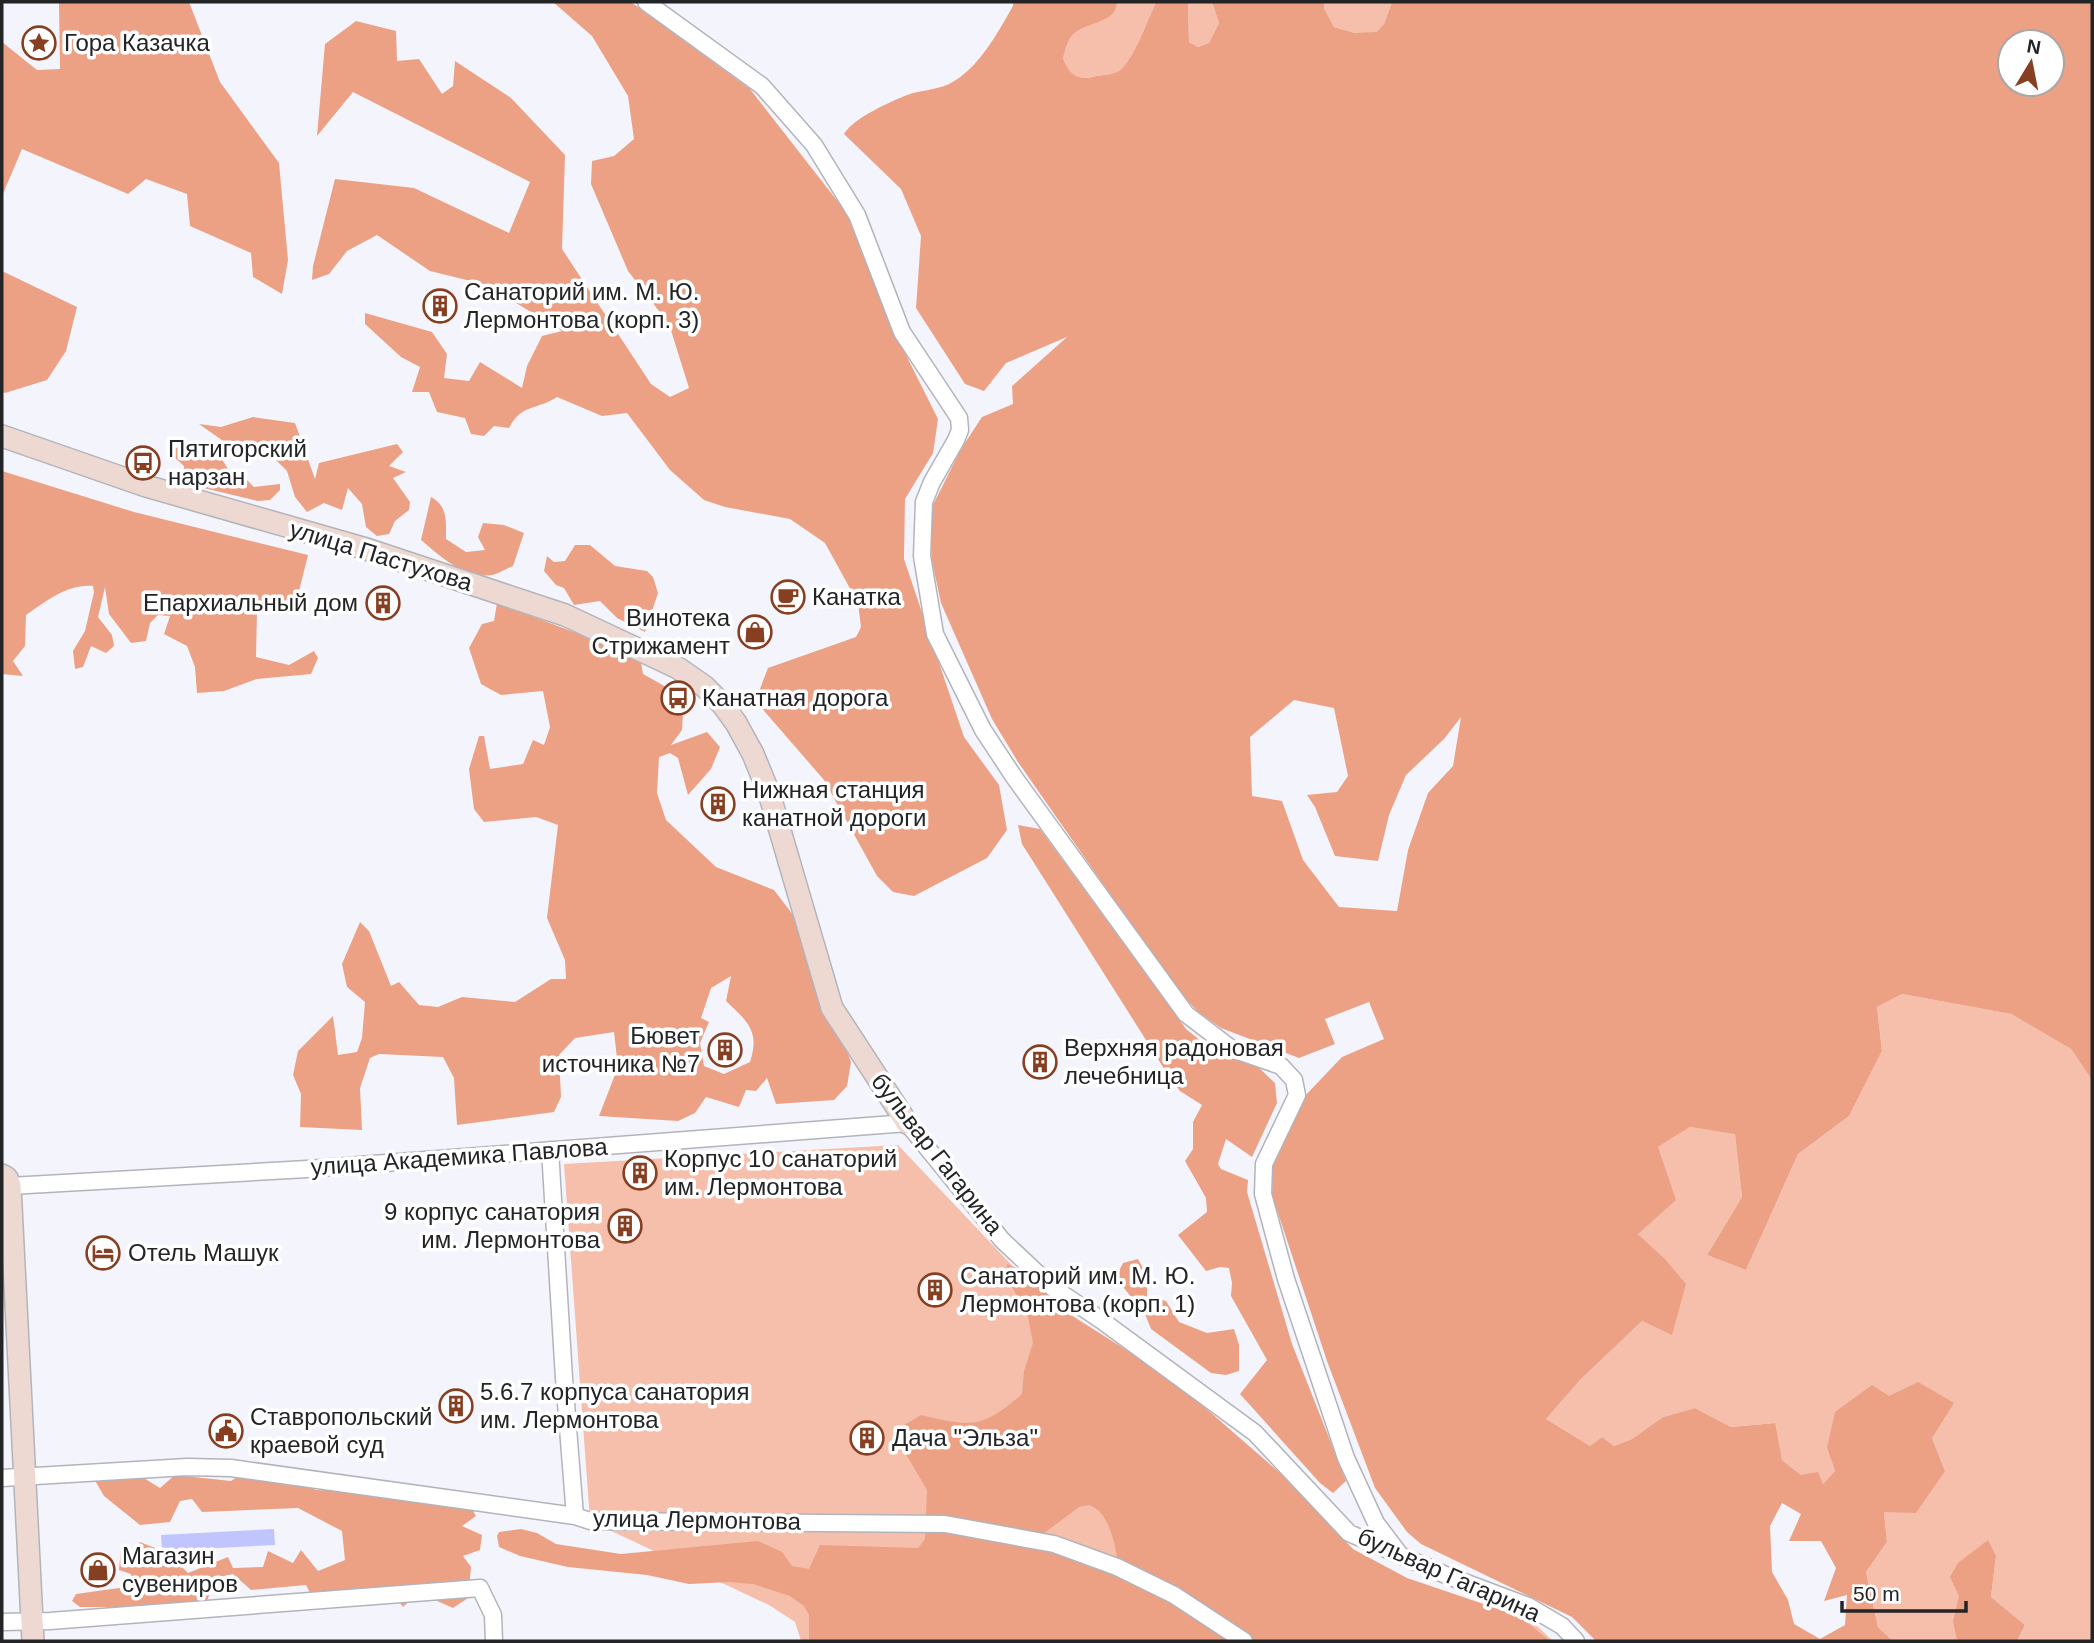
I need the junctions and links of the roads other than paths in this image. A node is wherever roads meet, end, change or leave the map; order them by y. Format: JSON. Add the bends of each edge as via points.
{"nodes":[{"id":1,"x":646,"y":2,"type":"edge"},
{"id":2,"x":2,"y":436,"type":"edge"},
{"id":3,"x":736,"y":723,"type":"joint"},
{"id":4,"x":907,"y":1123,"type":"junction"},
{"id":5,"x":550,"y":1150,"type":"junction"},
{"id":6,"x":6,"y":1180,"type":"edge"},
{"id":7,"x":23,"y":1477,"type":"junction"},
{"id":8,"x":2,"y":1478,"type":"edge"},
{"id":9,"x":575,"y":1516,"type":"junction"},
{"id":10,"x":1401,"y":1556,"type":"junction"},
{"id":11,"x":31,"y":1620,"type":"junction"},
{"id":12,"x":2,"y":1622,"type":"edge"},
{"id":13,"x":33,"y":1641,"type":"edge"},
{"id":14,"x":494,"y":1641,"type":"edge"},
{"id":15,"x":1244,"y":1641,"type":"edge"},
{"id":16,"x":1576,"y":1641,"type":"edge"}],
"edges":[{"from":1,"to":10,"type":"street","via":[[762,86],[814,145],[857,215],[902,332],[960,418],[956,440],[924,502],[922,556],[935,634],[983,730],[1186,1014],[1232,1049],[1281,1066],[1294,1080],[1297,1095],[1265,1164],[1263,1194],[1286,1279],[1346,1458],[1376,1523]]},
{"from":2,"to":3,"type":"street","name":"улица Пастухова","via":[[146,486],[363,548],[565,615],[678,668],[704,686]]},
{"from":3,"to":4,"type":"street","name":"бульвар Гагарина","via":[[769,793],[832,1008]]},
{"from":4,"to":5,"type":"street","name":"улица Академика Павлова"},
{"from":4,"to":10,"type":"street","name":"бульвар Гагарина","via":[[1002,1240],[1052,1287],[1255,1433],[1349,1533]]},
{"from":5,"to":6,"type":"street","name":"улица Академика Павлова","via":[[307,1169]]},
{"from":5,"to":9,"type":"street"},
{"from":6,"to":7,"type":"street"},
{"from":7,"to":8,"type":"street","name":"улица Лермонтова"},
{"from":7,"to":9,"type":"street","name":"улица Лермонтова","via":[[231,1468]]},
{"from":7,"to":11,"type":"street"},
{"from":9,"to":15,"type":"street","name":"улица Лермонтова","via":[[628,1522],[945,1524],[1054,1544],[1174,1595]]},
{"from":10,"to":16,"type":"street","name":"бульвар Гагарина","via":[[1528,1606],[1562,1626]]},
{"from":11,"to":12,"type":"street"},
{"from":11,"to":13,"type":"street"},
{"from":11,"to":14,"type":"street","via":[[480,1588],[493,1615]]}]}
